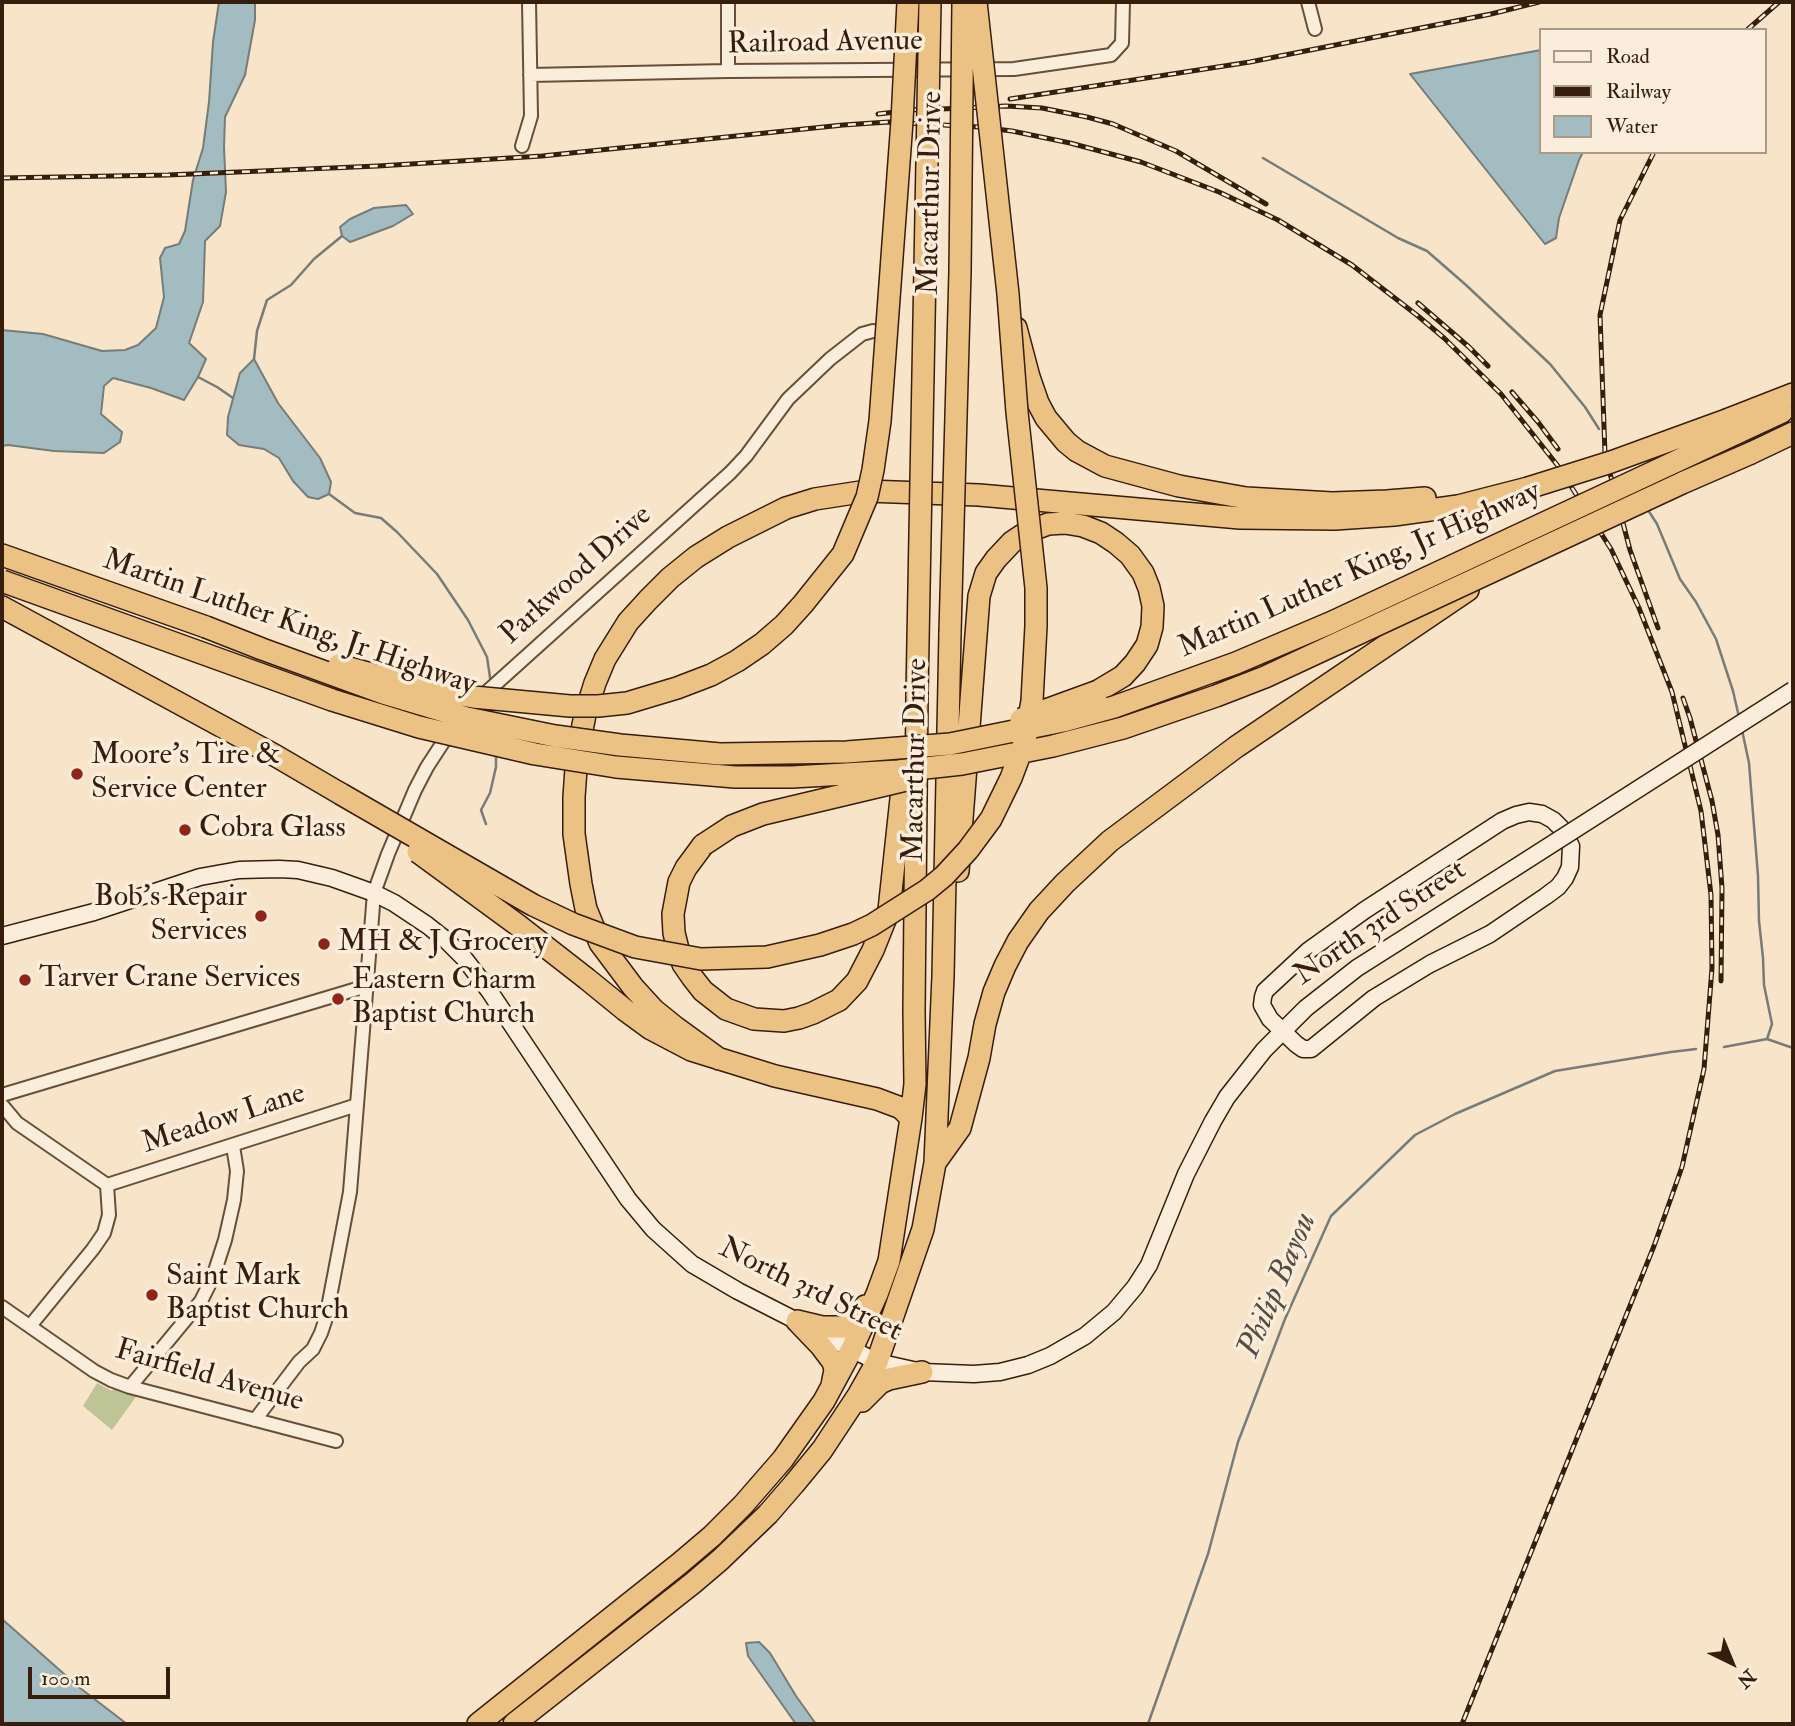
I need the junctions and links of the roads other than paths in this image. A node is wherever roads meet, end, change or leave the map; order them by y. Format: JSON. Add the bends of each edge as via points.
{"nodes":[{"id":1,"x":529,"y":2,"type":"edge"},
{"id":2,"x":728,"y":2,"type":"edge"},
{"id":3,"x":908,"y":2,"type":"edge"},
{"id":4,"x":930,"y":2,"type":"edge"},
{"id":5,"x":963,"y":2,"type":"edge"},
{"id":6,"x":976,"y":2,"type":"edge"},
{"id":7,"x":1123,"y":2,"type":"edge"},
{"id":8,"x":1308,"y":2,"type":"edge"},
{"id":9,"x":1315,"y":29,"type":"dead end"},
{"id":10,"x":728,"y":71,"type":"junction"},
{"id":11,"x":530,"y":75,"type":"junction"},
{"id":12,"x":522,"y":146,"type":"dead end"},
{"id":13,"x":1008,"y":294,"type":"junction"},
{"id":14,"x":873,"y":331,"type":"dead end"},
{"id":15,"x":1793,"y":394,"type":"edge"},
{"id":16,"x":1793,"y":407,"type":"edge"},
{"id":17,"x":1734,"y":426,"type":"junction"},
{"id":18,"x":1793,"y":433,"type":"edge"},
{"id":19,"x":1528,"y":488,"type":"junction"},
{"id":20,"x":2,"y":555,"type":"edge"},
{"id":21,"x":1501,"y":567,"type":"junction"},
{"id":22,"x":2,"y":581,"type":"edge"},
{"id":23,"x":2,"y":607,"type":"edge"},
{"id":24,"x":206,"y":627,"type":"junction"},
{"id":25,"x":1793,"y":690,"type":"edge"},
{"id":26,"x":917,"y":696,"type":"junction"},
{"id":27,"x":950,"y":744,"type":"junction"},
{"id":28,"x":962,"y":764,"type":"junction"},
{"id":29,"x":341,"y":794,"type":"junction"},
{"id":30,"x":374,"y":892,"type":"junction"},
{"id":31,"x":2,"y":936,"type":"edge"},
{"id":32,"x":943,"y":976,"type":"junction"},
{"id":33,"x":367,"y":986,"type":"junction"},
{"id":34,"x":1282,"y":1031,"type":"junction"},
{"id":35,"x":719,"y":1059,"type":"junction"},
{"id":36,"x":2,"y":1095,"type":"edge"},
{"id":37,"x":2,"y":1105,"type":"edge"},
{"id":38,"x":357,"y":1105,"type":"junction"},
{"id":39,"x":911,"y":1118,"type":"junction"},
{"id":40,"x":233,"y":1146,"type":"junction"},
{"id":41,"x":935,"y":1163,"type":"junction"},
{"id":42,"x":107,"y":1185,"type":"junction"},
{"id":43,"x":889,"y":1261,"type":"junction"},
{"id":44,"x":2,"y":1307,"type":"edge"},
{"id":45,"x":797,"y":1321,"type":"junction"},
{"id":46,"x":30,"y":1326,"type":"junction"},
{"id":47,"x":852,"y":1349,"type":"junction"},
{"id":48,"x":877,"y":1362,"type":"junction"},
{"id":49,"x":922,"y":1373,"type":"junction"},
{"id":50,"x":130,"y":1387,"type":"junction"},
{"id":51,"x":831,"y":1390,"type":"junction"},
{"id":52,"x":255,"y":1420,"type":"junction"},
{"id":53,"x":336,"y":1441,"type":"dead end"},
{"id":54,"x":800,"y":1478,"type":"junction"},
{"id":55,"x":478,"y":1724,"type":"edge"},
{"id":56,"x":514,"y":1724,"type":"edge"}],
"edges":[{"from":1,"to":11,"type":"street"},
{"from":2,"to":10,"type":"street"},
{"from":3,"to":24,"type":"highway","bridge":true,"via":[[899,170],[873,470],[867,498],[843,554],[784,625],[711,675],[626,703],[584,706],[473,697],[415,685]]},
{"from":4,"to":26,"type":"highway","name":"Macarthur Drive","bridge":true},
{"from":5,"to":32,"type":"highway","name":"Macarthur Drive","bridge":true},
{"from":6,"to":13,"type":"highway","bridge":true},
{"from":7,"to":10,"type":"street","name":"Railroad Avenue","via":[[1122,43],[1111,55],[1014,69]]},
{"from":8,"to":9,"type":"street"},
{"from":10,"to":11,"type":"street","name":"Railroad Avenue"},
{"from":11,"to":12,"type":"street","via":[[531,116]]},
{"from":13,"to":19,"type":"highway","bridge":true,"via":[[1028,377],[1046,418],[1066,442],[1105,466],[1209,492],[1305,502],[1387,501]]},
{"from":13,"to":29,"type":"highway","bridge":true,"via":[[1036,588],[1031,701],[1025,741],[991,819],[968,850],[927,890],[872,925],[820,945],[767,957],[701,959],[635,947],[573,924]]},
{"from":14,"to":30,"type":"street","name":"Parkwood Drive","via":[[862,334],[821,367],[788,399],[730,473],[459,720],[415,790]]},
{"from":15,"to":17,"type":"highway"},
{"from":16,"to":17,"type":"highway","name":"Martin Luther King, Jr Highway"},
{"from":17,"to":19,"type":"highway","bridge":true},
{"from":17,"to":27,"type":"highway","name":"Martin Luther King, Jr Highway","bridge":true,"via":[[1320,628],[1236,663],[1114,707]]},
{"from":18,"to":21,"type":"highway","name":"Martin Luther King, Jr Highway","bridge":true},
{"from":19,"to":35,"type":"highway","via":[[1458,506],[1335,520],[1240,518],[979,495],[857,492],[786,508],[696,557],[628,622],[605,659],[585,715],[577,755],[574,834],[580,884],[600,943],[654,1010]]},
{"from":20,"to":24,"type":"highway","name":"Martin Luther King, Jr Highway"},
{"from":21,"to":28,"type":"highway","name":"Martin Luther King, Jr Highway","bridge":true,"via":[[1216,696],[1123,728]]},
{"from":21,"to":41,"type":"highway","bridge":true,"via":[[1236,747],[1110,841],[1039,911],[1018,941],[994,992],[960,1128]]},
{"from":22,"to":28,"type":"highway","name":"Martin Luther King, Jr Highway","bridge":true,"via":[[331,700],[419,727],[548,757],[765,778]]},
{"from":23,"to":29,"type":"highway"},
{"from":24,"to":27,"type":"highway","name":"Martin Luther King, Jr Highway","bridge":true,"via":[[383,693],[467,718],[555,736],[720,754],[848,752]]},
{"from":25,"to":34,"type":"street","name":"North 3rd Street","bridge":true,"via":[[1357,968]]},
{"from":26,"to":28,"type":"highway","bridge":true,"via":[[910,723],[889,910],[857,981],[839,1000],[799,1018],[770,1021],[733,1012],[703,991],[684,964],[673,914],[685,868],[704,845],[732,826],[763,814],[900,782]]},
{"from":26,"to":39,"type":"highway","name":"Macarthur Drive","via":[[915,1084]]},
{"from":27,"to":32,"type":"highway","bridge":true,"via":[[1098,691],[1123,676],[1147,645],[1152,627],[1149,589],[1130,555],[1101,533],[1074,524],[1048,524],[1012,542],[986,573],[979,596],[953,939]]},
{"from":29,"to":35,"type":"highway","bridge":true,"via":[[652,1029]]},
{"from":30,"to":31,"type":"street","name":"North 3rd Street","via":[[298,870],[239,870],[200,877]]},
{"from":30,"to":33,"type":"street","name":"Parkwood Drive"},
{"from":30,"to":45,"type":"street","name":"North 3rd Street","via":[[427,925],[472,967],[653,1229],[692,1264]]},
{"from":32,"to":41,"type":"highway","name":"Macarthur Drive"},
{"from":33,"to":36,"type":"street"},
{"from":33,"to":38,"type":"street","name":"Parkwood Drive"},
{"from":34,"to":34,"type":"street","via":[[1303,1049],[1311,1049],[1374,998],[1490,934],[1546,896],[1558,887],[1570,867],[1571,846],[1561,828],[1542,814],[1529,812],[1502,821],[1335,930],[1265,990],[1262,1005]]},
{"from":34,"to":49,"type":"street","name":"North 3rd Street","via":[[1227,1097],[1186,1174],[1149,1265],[1114,1312],[1085,1336],[1028,1365],[974,1374]]},
{"from":35,"to":39,"type":"highway","via":[[877,1099],[901,1108]]},
{"from":37,"to":42,"type":"street","via":[[17,1123]]},
{"from":38,"to":40,"type":"street","name":"Meadow Lane"},
{"from":38,"to":52,"type":"street","name":"Parkwood Drive","via":[[350,1192],[321,1333]]},
{"from":39,"to":43,"type":"highway","name":"Macarthur Drive"},
{"from":40,"to":42,"type":"street","name":"Meadow Lane"},
{"from":40,"to":50,"type":"street","via":[[237,1171],[234,1200],[214,1277],[201,1301]]},
{"from":41,"to":48,"type":"highway","name":"Macarthur Drive","via":[[923,1229]]},
{"from":42,"to":46,"type":"street","via":[[109,1215],[104,1233]]},
{"from":43,"to":45,"type":"highway","via":[[853,1322],[833,1328]]},
{"from":43,"to":47,"type":"highway","name":"Macarthur Drive"},
{"from":44,"to":46,"type":"street","name":"Fairfield Avenue"},
{"from":45,"to":47,"type":"street","name":"North 3rd Street"},
{"from":45,"to":51,"type":"highway","via":[[833,1362]]},
{"from":46,"to":50,"type":"street","name":"Fairfield Avenue","via":[[94,1371]]},
{"from":47,"to":48,"type":"street","name":"North 3rd Street"},
{"from":47,"to":51,"type":"highway","name":"Macarthur Drive"},
{"from":48,"to":49,"type":"street","name":"North 3rd Street"},
{"from":48,"to":54,"type":"highway","name":"Macarthur Drive"},
{"from":49,"to":54,"type":"highway","via":[[880,1383]]},
{"from":50,"to":52,"type":"street","name":"Fairfield Avenue"},
{"from":51,"to":55,"type":"highway","name":"Macarthur Drive","via":[[776,1469],[712,1536]]},
{"from":52,"to":53,"type":"street","name":"Fairfield Avenue"},
{"from":54,"to":56,"type":"highway","via":[[720,1560]]}]}
